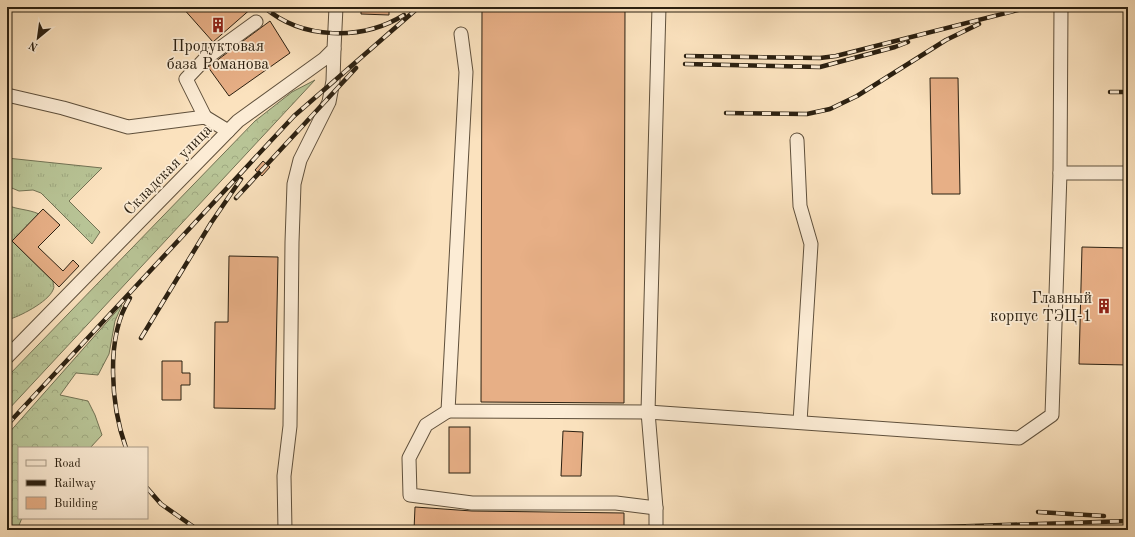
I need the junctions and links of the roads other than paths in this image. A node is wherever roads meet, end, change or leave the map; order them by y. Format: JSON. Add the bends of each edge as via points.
{"nodes":[{"id":1,"x":336,"y":7,"type":"edge"},
{"id":2,"x":658,"y":7,"type":"edge"},
{"id":3,"x":1061,"y":7,"type":"edge"},
{"id":4,"x":256,"y":22,"type":"dead end"},
{"id":5,"x":461,"y":34,"type":"dead end"},
{"id":6,"x":334,"y":49,"type":"junction"},
{"id":7,"x":7,"y":95,"type":"edge"},
{"id":8,"x":205,"y":117,"type":"junction"},
{"id":9,"x":228,"y":130,"type":"junction"},
{"id":10,"x":798,"y":140,"type":"dead end"},
{"id":11,"x":1060,"y":173,"type":"junction"},
{"id":12,"x":1128,"y":174,"type":"edge"},
{"id":13,"x":7,"y":357,"type":"edge"},
{"id":14,"x":448,"y":411,"type":"junction"},
{"id":15,"x":648,"y":412,"type":"junction"},
{"id":16,"x":800,"y":422,"type":"junction"},
{"id":17,"x":656,"y":508,"type":"junction"},
{"id":18,"x":286,"y":530,"type":"edge"},
{"id":19,"x":656,"y":530,"type":"edge"}],
"edges":[{"from":1,"to":6,"type":"street"},
{"from":2,"to":15,"type":"street"},
{"from":3,"to":11,"type":"street"},
{"from":4,"to":8,"type":"street","via":[[205,60],[186,79]]},
{"from":5,"to":14,"type":"street","via":[[465,80]]},
{"from":6,"to":9,"type":"street","name":"Складская улица"},
{"from":6,"to":18,"type":"street","via":[[329,102],[300,160],[294,184],[290,426],[284,476]]},
{"from":7,"to":8,"type":"street","via":[[128,127]]},
{"from":8,"to":9,"type":"street"},
{"from":9,"to":13,"type":"street","name":"Складская улица"},
{"from":10,"to":16,"type":"street","via":[[800,206],[811,244]]},
{"from":11,"to":12,"type":"street"},
{"from":11,"to":16,"type":"street","via":[[1052,415],[1019,438]]},
{"from":14,"to":15,"type":"street"},
{"from":14,"to":17,"type":"street","via":[[426,425],[409,458],[410,495],[472,503],[616,504]]},
{"from":15,"to":16,"type":"street"},
{"from":15,"to":17,"type":"street"},
{"from":17,"to":19,"type":"street"}]}
